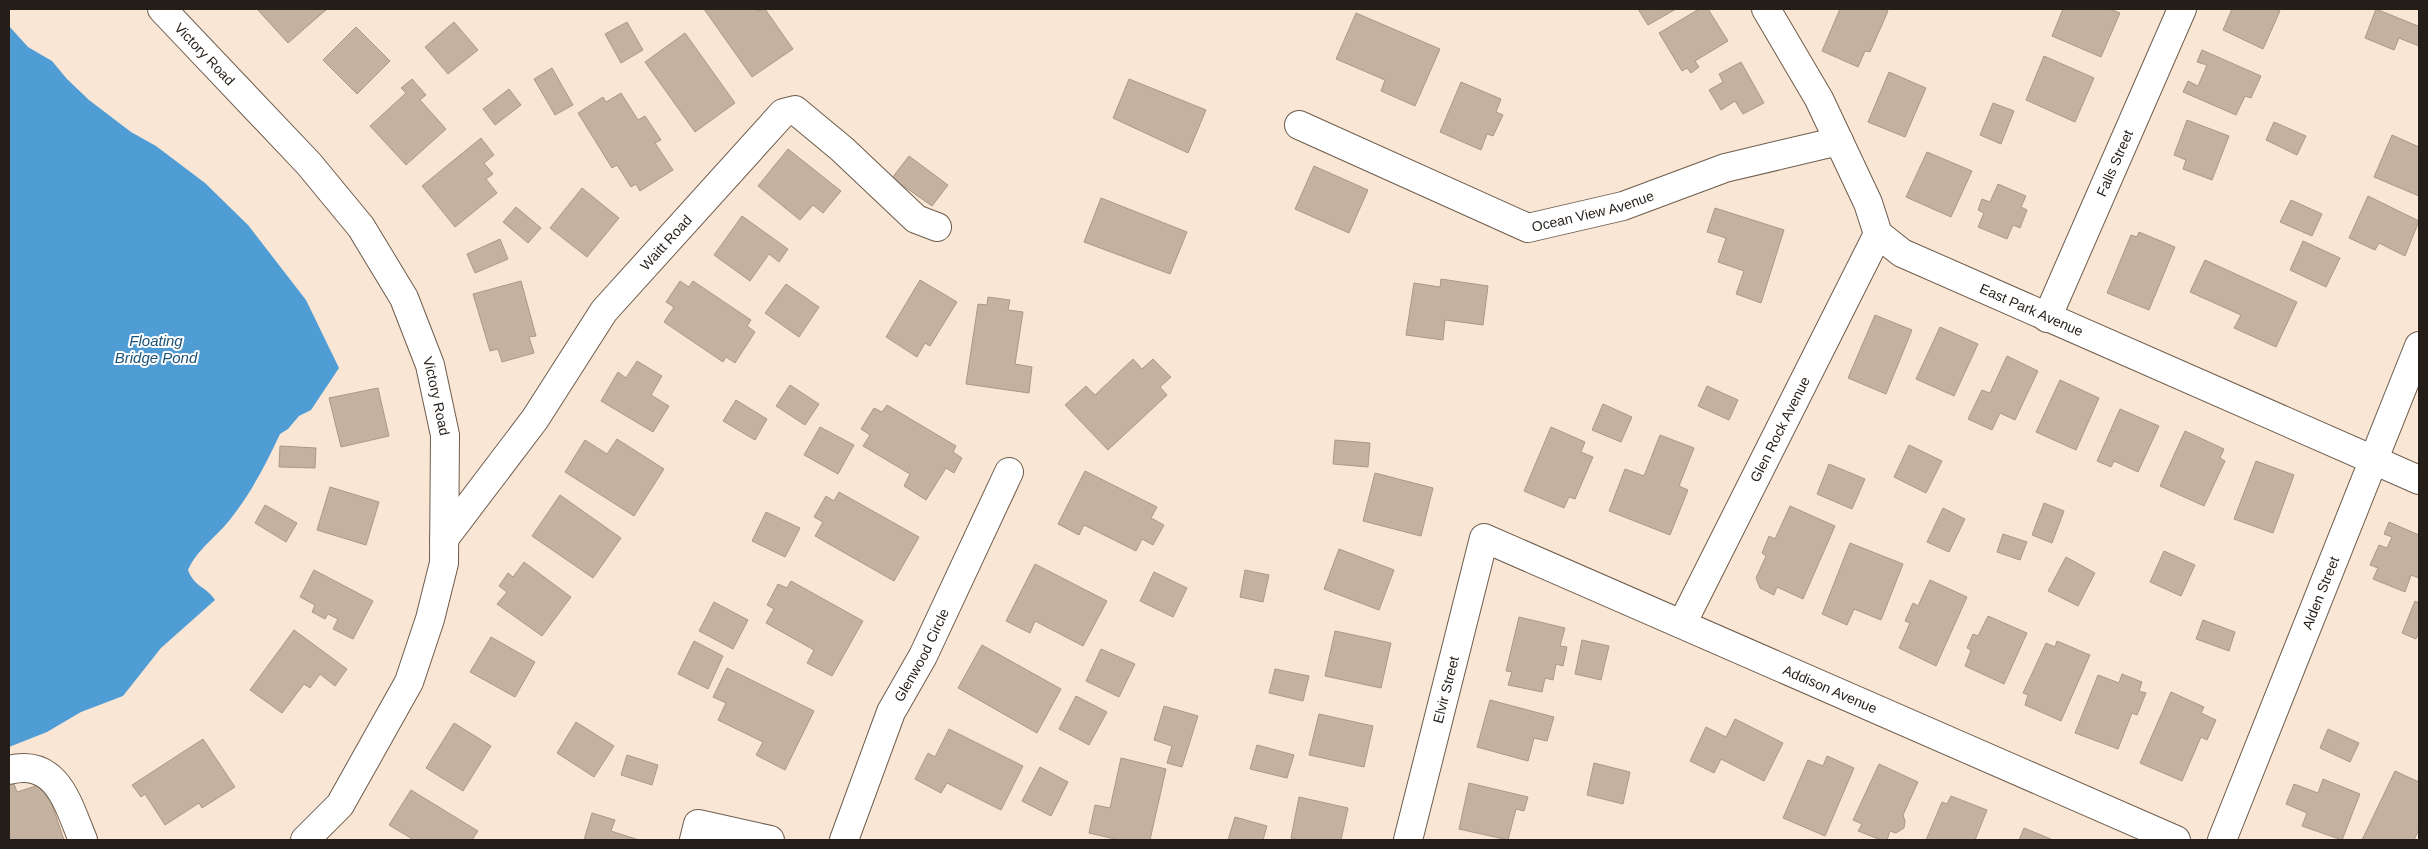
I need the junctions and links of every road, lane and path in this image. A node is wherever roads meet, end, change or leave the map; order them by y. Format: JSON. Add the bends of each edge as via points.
{"nodes":[{"id":1,"x":162,"y":9,"type":"edge"},
{"id":2,"x":1766,"y":9,"type":"edge"},
{"id":3,"x":2182,"y":9,"type":"edge"},
{"id":4,"x":1299,"y":125,"type":"dead end"},
{"id":5,"x":1839,"y":141,"type":"junction"},
{"id":6,"x":936,"y":227,"type":"dead end"},
{"id":7,"x":1878,"y":234,"type":"junction"},
{"id":8,"x":2047,"y":318,"type":"junction"},
{"id":9,"x":2419,"y":346,"type":"edge"},
{"id":10,"x":2372,"y":460,"type":"junction"},
{"id":11,"x":1009,"y":472,"type":"dead end"},
{"id":12,"x":2419,"y":480,"type":"edge"},
{"id":13,"x":1484,"y":538,"type":"joint"},
{"id":14,"x":444,"y":539,"type":"junction"},
{"id":15,"x":1682,"y":624,"type":"junction"},
{"id":16,"x":15,"y":768,"type":"edge"},
{"id":17,"x":696,"y":832,"type":"edge"},
{"id":18,"x":83,"y":840,"type":"edge"},
{"id":19,"x":305,"y":840,"type":"edge"},
{"id":20,"x":770,"y":840,"type":"edge"},
{"id":21,"x":844,"y":840,"type":"edge"},
{"id":22,"x":1408,"y":840,"type":"edge"},
{"id":23,"x":2176,"y":840,"type":"edge"},
{"id":24,"x":2222,"y":840,"type":"edge"}],
"edges":[{"from":1,"to":14,"type":"street","name":"Victory Road","via":[[309,164],[361,227],[404,298],[430,365],[445,435]]},
{"from":2,"to":5,"type":"street","via":[[1819,98]]},
{"from":3,"to":8,"type":"street","name":"Falls Street"},
{"from":4,"to":5,"type":"street","name":"Ocean View Avenue","via":[[1528,228],[1623,206],[1725,168]]},
{"from":5,"to":7,"type":"street","via":[[1868,203]]},
{"from":6,"to":14,"type":"street","name":"Waitt Road","via":[[916,219],[795,110],[783,113],[604,311],[535,419]]},
{"from":7,"to":8,"type":"street","name":"East Park Avenue","via":[[1902,254]]},
{"from":7,"to":15,"type":"street","name":"Glen Rock Avenue"},
{"from":8,"to":10,"type":"street","name":"East Park Avenue"},
{"from":9,"to":10,"type":"street","name":"Alden Street"},
{"from":10,"to":12,"type":"street","name":"East Park Avenue"},
{"from":10,"to":24,"type":"street","name":"Alden Street"},
{"from":11,"to":21,"type":"street","name":"Glenwood Circle","via":[[923,656],[891,712]]},
{"from":13,"to":15,"type":"street","name":"Addison Avenue"},
{"from":13,"to":22,"type":"street","name":"Elvir Street"},
{"from":14,"to":19,"type":"street","name":"Victory Road","via":[[444,563],[430,620],[409,682],[340,805]]},
{"from":15,"to":23,"type":"street","name":"Addison Avenue"},
{"from":16,"to":18,"type":"street","via":[[44,771],[60,787]]},
{"from":17,"to":20,"type":"street"}]}
